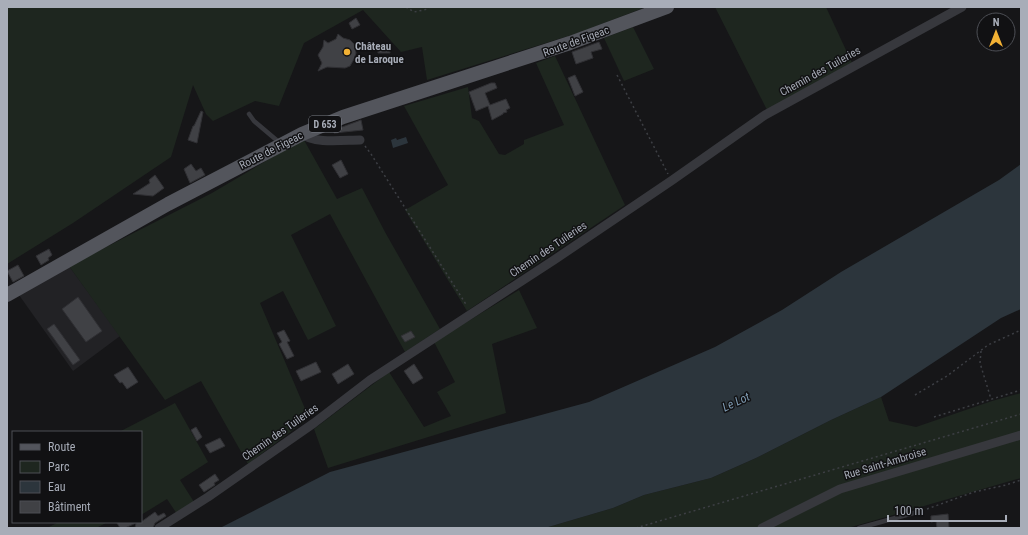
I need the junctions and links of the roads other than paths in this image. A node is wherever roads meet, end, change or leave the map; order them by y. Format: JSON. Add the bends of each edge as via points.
{"nodes":[{"id":1,"x":668,"y":7,"type":"edge"},
{"id":2,"x":962,"y":7,"type":"edge"},
{"id":3,"x":249,"y":114,"type":"dead end"},
{"id":4,"x":302,"y":134,"type":"junction"},
{"id":5,"x":360,"y":140,"type":"road end"},
{"id":6,"x":281,"y":145,"type":"junction"},
{"id":7,"x":7,"y":295,"type":"edge"},
{"id":8,"x":1021,"y":435,"type":"edge"},
{"id":9,"x":921,"y":511,"type":"road end"},
{"id":10,"x":159,"y":528,"type":"edge"},
{"id":11,"x":762,"y":528,"type":"edge"},
{"id":12,"x":859,"y":528,"type":"edge"}],
"edges":[{"from":1,"to":4,"type":"main road","name":"Route de Figeac","number":"D 653","via":[[570,43],[343,117]]},
{"from":2,"to":10,"type":"street","name":"Chemin des Tuileries","via":[[765,115],[671,181],[370,380],[308,428]]},
{"from":3,"to":6,"type":"lane"},
{"from":4,"to":5,"type":"street","via":[[305,137],[324,140]]},
{"from":4,"to":6,"type":"main road","name":"Route de Figeac","number":"D 653"},
{"from":6,"to":7,"type":"main road","name":"Route de Figeac","number":"D 653","via":[[168,204]]},
{"from":8,"to":11,"type":"street","name":"Rue Saint-Ambroise","via":[[840,489]]},
{"from":9,"to":12,"type":"lane"}]}
